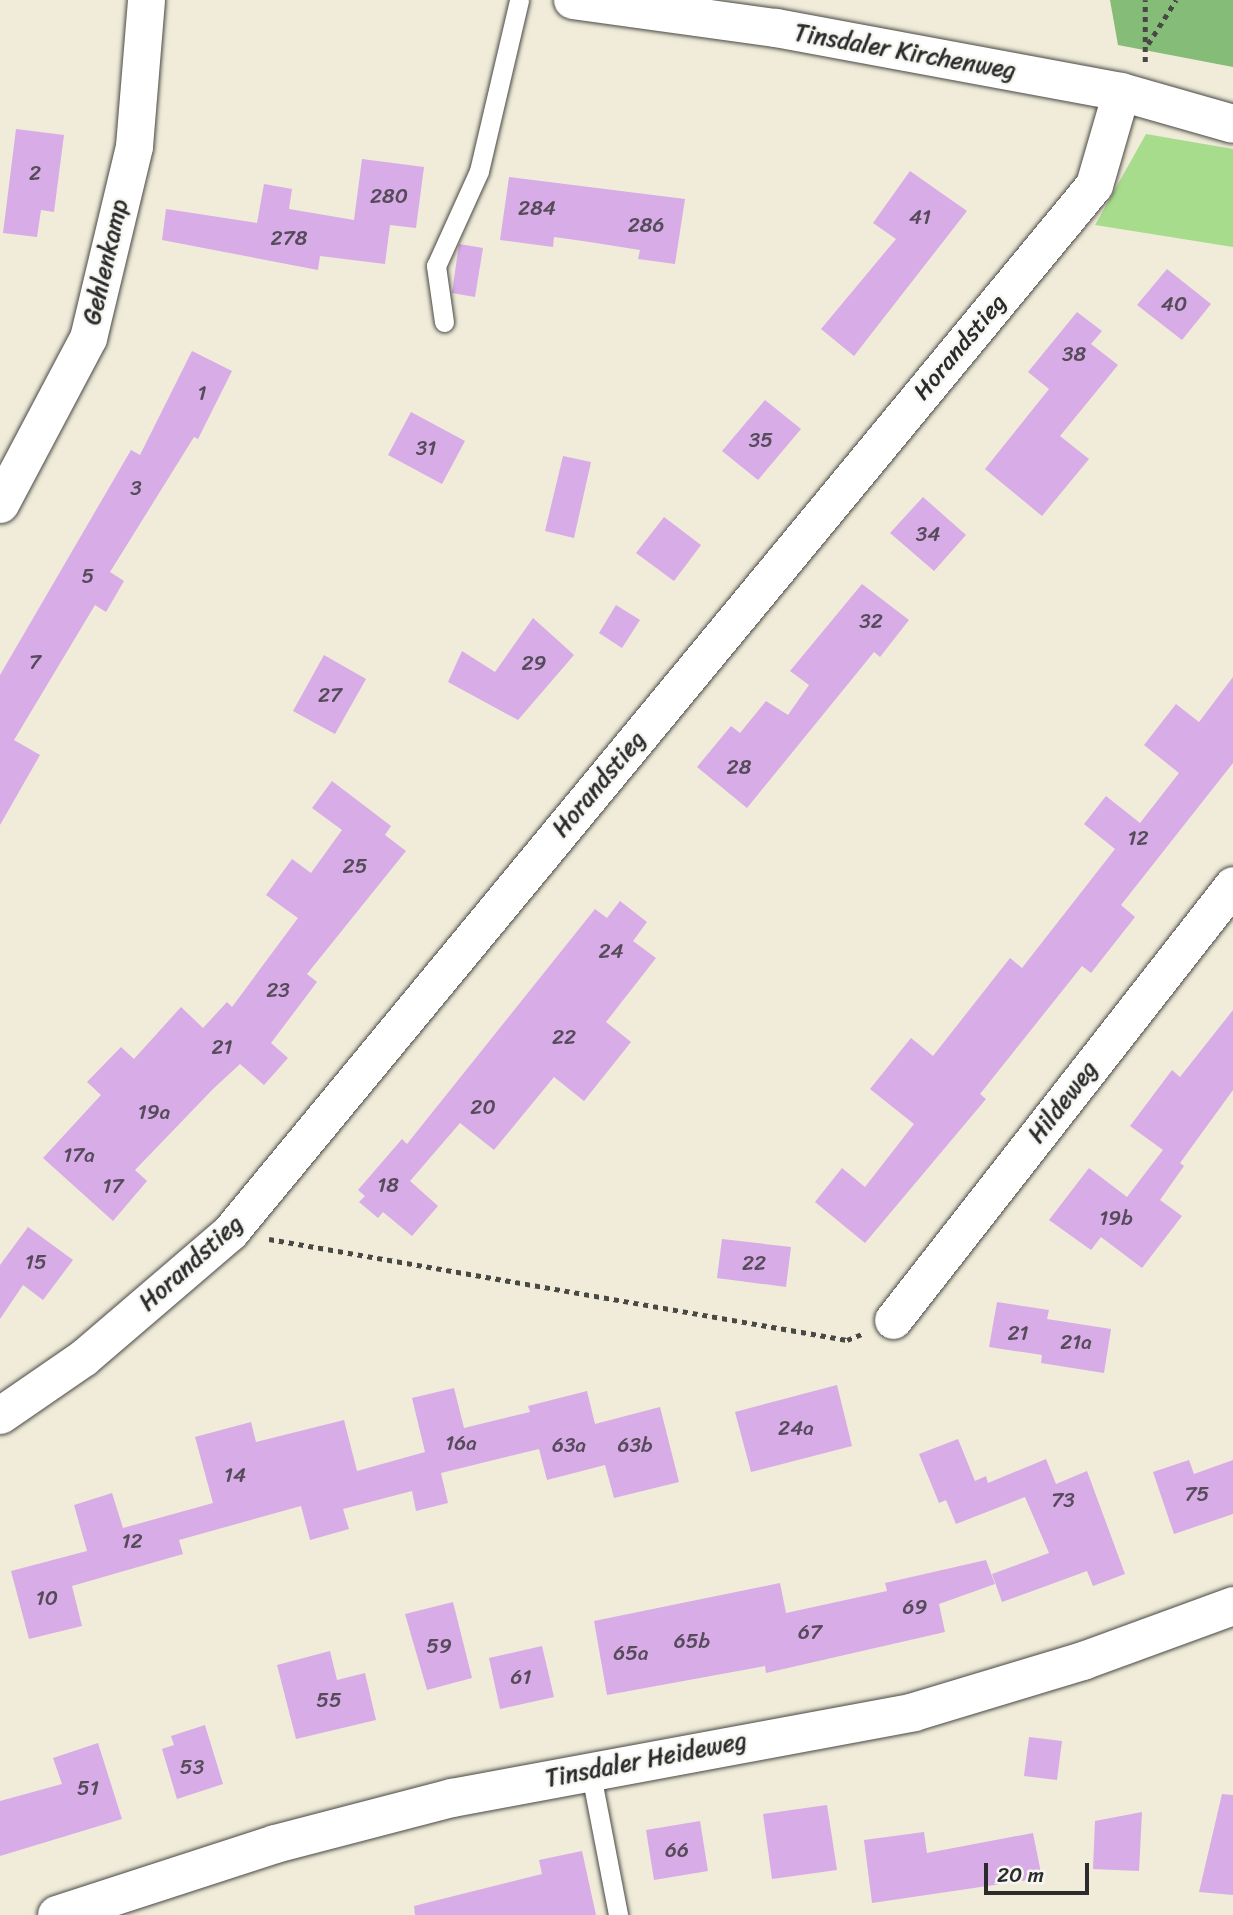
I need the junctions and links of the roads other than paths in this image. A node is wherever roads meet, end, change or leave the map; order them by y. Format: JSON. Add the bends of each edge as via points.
{"nodes":[{"id":1,"x":146,"y":0,"type":"edge"},
{"id":2,"x":519,"y":0,"type":"edge"},
{"id":3,"x":573,"y":0,"type":"edge"},
{"id":4,"x":1129,"y":94,"type":"junction"},
{"id":5,"x":1233,"y":124,"type":"edge"},
{"id":6,"x":443,"y":322,"type":"dead end"},
{"id":7,"x":0,"y":504,"type":"edge"},
{"id":8,"x":1228,"y":901,"type":"edge"},
{"id":9,"x":893,"y":1320,"type":"road end"},
{"id":10,"x":0,"y":1415,"type":"edge"},
{"id":11,"x":1233,"y":1606,"type":"edge"},
{"id":12,"x":590,"y":1769,"type":"junction"},
{"id":13,"x":57,"y":1915,"type":"edge"},
{"id":14,"x":618,"y":1915,"type":"edge"}],
"edges":[{"from":1,"to":7,"type":"street","name":"Gehlenkamp","via":[[134,146],[88,338]]},
{"from":2,"to":6,"type":"lane","via":[[479,171],[436,266]]},
{"from":3,"to":4,"type":"street","name":"Tinsdaler Kirchenweg","via":[[776,28]]},
{"from":4,"to":5,"type":"street","name":"Tinsdaler Kirchenweg"},
{"from":4,"to":10,"type":"street","name":"Horandstieg","via":[[1094,185],[230,1232],[83,1358]]},
{"from":8,"to":9,"type":"street","name":"Hildeweg"},
{"from":11,"to":12,"type":"street","name":"Tinsdaler Heideweg","via":[[1060,1669],[914,1712]]},
{"from":12,"to":13,"type":"street","name":"Tinsdaler Heideweg","via":[[452,1798],[275,1844]]},
{"from":12,"to":14,"type":"lane"}]}
